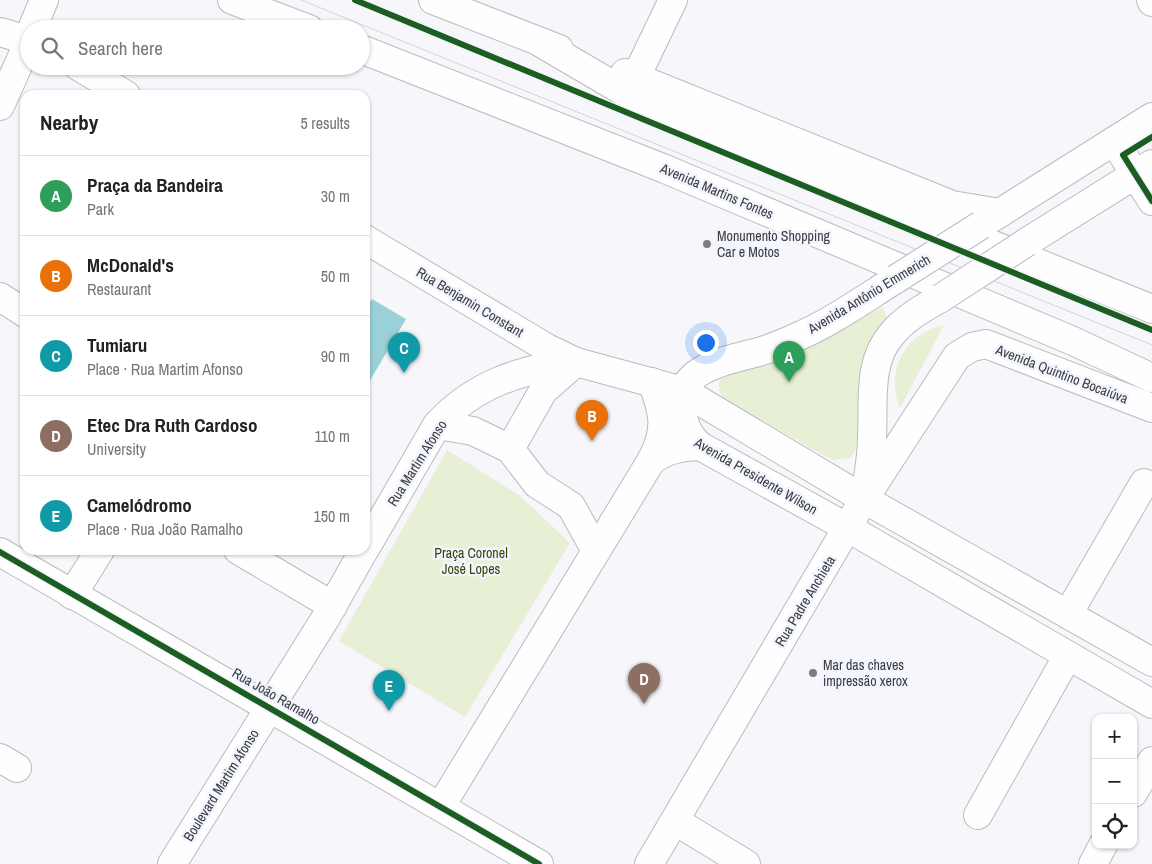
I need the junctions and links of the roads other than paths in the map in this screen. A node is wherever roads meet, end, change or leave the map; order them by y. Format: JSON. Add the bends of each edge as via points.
{"nodes":[{"id":1,"x":44,"y":0,"type":"edge"},
{"id":2,"x":232,"y":0,"type":"edge"},
{"id":3,"x":434,"y":0,"type":"edge"},
{"id":4,"x":672,"y":0,"type":"edge"},
{"id":5,"x":36,"y":20,"type":"edge"},
{"id":6,"x":285,"y":20,"type":"edge"},
{"id":7,"x":0,"y":32,"type":"edge"},
{"id":8,"x":20,"y":35,"type":"edge"},
{"id":9,"x":541,"y":43,"type":"junction"},
{"id":10,"x":370,"y":53,"type":"edge"},
{"id":11,"x":20,"y":58,"type":"edge"},
{"id":12,"x":93,"y":75,"type":"edge"},
{"id":13,"x":636,"y":77,"type":"junction"},
{"id":14,"x":118,"y":90,"type":"edge"},
{"id":15,"x":0,"y":106,"type":"edge"},
{"id":16,"x":1152,"y":117,"type":"edge"},
{"id":17,"x":1114,"y":141,"type":"junction"},
{"id":18,"x":1143,"y":169,"type":"edge"},
{"id":19,"x":1152,"y":201,"type":"edge"},
{"id":20,"x":990,"y":219,"type":"junction"},
{"id":21,"x":370,"y":242,"type":"edge"},
{"id":22,"x":0,"y":297,"type":"edge"},
{"id":23,"x":1152,"y":309,"type":"edge"},
{"id":24,"x":20,"y":310,"type":"edge"},
{"id":25,"x":972,"y":347,"type":"joint"},
{"id":26,"x":576,"y":362,"type":"junction"},
{"id":27,"x":1152,"y":378,"type":"edge"},
{"id":28,"x":652,"y":382,"type":"junction"},
{"id":29,"x":683,"y":390,"type":"junction"},
{"id":30,"x":1152,"y":408,"type":"edge"},
{"id":31,"x":437,"y":425,"type":"junction"},
{"id":32,"x":700,"y":446,"type":"junction"},
{"id":33,"x":510,"y":450,"type":"junction"},
{"id":34,"x":652,"y":461,"type":"junction"},
{"id":35,"x":1144,"y":482,"type":"dead end"},
{"id":36,"x":864,"y":499,"type":"junction"},
{"id":37,"x":848,"y":528,"type":"junction"},
{"id":38,"x":370,"y":533,"type":"edge"},
{"id":39,"x":596,"y":551,"type":"junction"},
{"id":40,"x":0,"y":552,"type":"edge"},
{"id":41,"x":97,"y":555,"type":"edge"},
{"id":42,"x":246,"y":555,"type":"edge"},
{"id":43,"x":358,"y":555,"type":"edge"},
{"id":44,"x":72,"y":595,"type":"junction"},
{"id":45,"x":333,"y":606,"type":"junction"},
{"id":46,"x":1068,"y":614,"type":"junction"},
{"id":47,"x":1067,"y":657,"type":"junction"},
{"id":48,"x":1152,"y":662,"type":"edge"},
{"id":49,"x":1152,"y":704,"type":"edge"},
{"id":50,"x":270,"y":707,"type":"junction"},
{"id":51,"x":1152,"y":761,"type":"edge"},
{"id":52,"x":1137,"y":787,"type":"edge"},
{"id":53,"x":441,"y":806,"type":"junction"},
{"id":54,"x":978,"y":815,"type":"dead end"},
{"id":55,"x":675,"y":820,"type":"junction"},
{"id":56,"x":1101,"y":849,"type":"edge"},
{"id":57,"x":172,"y":864,"type":"edge"},
{"id":58,"x":539,"y":864,"type":"edge"},
{"id":59,"x":649,"y":864,"type":"edge"},
{"id":60,"x":746,"y":864,"type":"edge"},
{"id":61,"x":1093,"y":864,"type":"edge"}],
"edges":[{"from":1,"to":5,"type":"main road"},
{"from":2,"to":6,"type":"main road"},
{"from":3,"to":9,"type":"main road"},
{"from":4,"to":13,"type":"main road"},
{"from":7,"to":8,"type":"main road"},
{"from":9,"to":13,"type":"main road"},
{"from":9,"to":23,"type":"main road","via":[[623,91],[698,126]]},
{"from":10,"to":27,"type":"main road","name":"Avenida Martins Fontes","via":[[665,169],[1064,337]]},
{"from":11,"to":15,"type":"main road"},
{"from":12,"to":14,"type":"main road"},
{"from":13,"to":20,"type":"main road"},
{"from":16,"to":17,"type":"main road","name":"Avenida Antônio Emmerich"},
{"from":17,"to":18,"type":"main road"},
{"from":17,"to":20,"type":"main road","name":"Avenida Antônio Emmerich"},
{"from":18,"to":19,"type":"main road"},
{"from":18,"to":36,"type":"main road","bridge":true,"via":[[941,298],[890,335],[881,349],[875,369],[871,462]]},
{"from":20,"to":29,"type":"main road","name":"Avenida Antônio Emmerich","bridge":true,"via":[[831,320],[765,350],[716,363],[696,374]]},
{"from":21,"to":26,"type":"main road","name":"Rua Benjamin Constant","via":[[547,348]]},
{"from":22,"to":24,"type":"main road"},
{"from":25,"to":30,"type":"main road","name":"Avenida Quintino Bocaiúva","via":[[986,344]]},
{"from":25,"to":36,"type":"main road","name":"Rua Padre Anchieta","via":[[957,356]]},
{"from":26,"to":28,"type":"main road","name":"Rua Martim Afonso"},
{"from":26,"to":31,"type":"main road","name":"Rua Martim Afonso","via":[[522,372],[483,387],[452,409]]},
{"from":26,"to":33,"type":"main road","via":[[543,391]]},
{"from":28,"to":29,"type":"main road","name":"Rua Martim Afonso"},
{"from":28,"to":34,"type":"main road","via":[[663,422],[661,443]]},
{"from":29,"to":32,"type":"main road","name":"Avenida Presidente Wilson","via":[[683,422],[688,436]]},
{"from":29,"to":36,"type":"main road"},
{"from":31,"to":33,"type":"main road","via":[[473,431]]},
{"from":31,"to":38,"type":"main road","name":"Rua Martim Afonso"},
{"from":32,"to":34,"type":"main road","via":[[673,449]]},
{"from":32,"to":37,"type":"main road","name":"Avenida Presidente Wilson"},
{"from":33,"to":39,"type":"main road","via":[[537,484],[571,506]]},
{"from":34,"to":39,"type":"main road"},
{"from":35,"to":46,"type":"main road"},
{"from":36,"to":37,"type":"main road","name":"Rua Padre Anchieta"},
{"from":36,"to":46,"type":"main road"},
{"from":37,"to":47,"type":"main road","name":"Avenida Presidente Wilson"},
{"from":37,"to":55,"type":"main road","name":"Rua Padre Anchieta"},
{"from":39,"to":53,"type":"main road"},
{"from":40,"to":44,"type":"main road","name":"Rua João Ramalho"},
{"from":41,"to":44,"type":"main road"},
{"from":42,"to":45,"type":"main road"},
{"from":43,"to":45,"type":"main road","name":"Rua Martim Afonso"},
{"from":44,"to":50,"type":"main road","name":"Rua João Ramalho"},
{"from":45,"to":50,"type":"main road","name":"Rua Martim Afonso"},
{"from":46,"to":48,"type":"main road"},
{"from":47,"to":49,"type":"main road","name":"Avenida Presidente Wilson"},
{"from":47,"to":54,"type":"main road"},
{"from":50,"to":53,"type":"main road","name":"Rua João Ramalho"},
{"from":50,"to":57,"type":"main road","name":"Boulevard Martim Afonso"},
{"from":51,"to":52,"type":"main road"},
{"from":53,"to":58,"type":"main road","name":"Rua João Ramalho"},
{"from":55,"to":59,"type":"main road","name":"Rua Padre Anchieta"},
{"from":55,"to":60,"type":"main road"},
{"from":56,"to":61,"type":"main road"}]}
